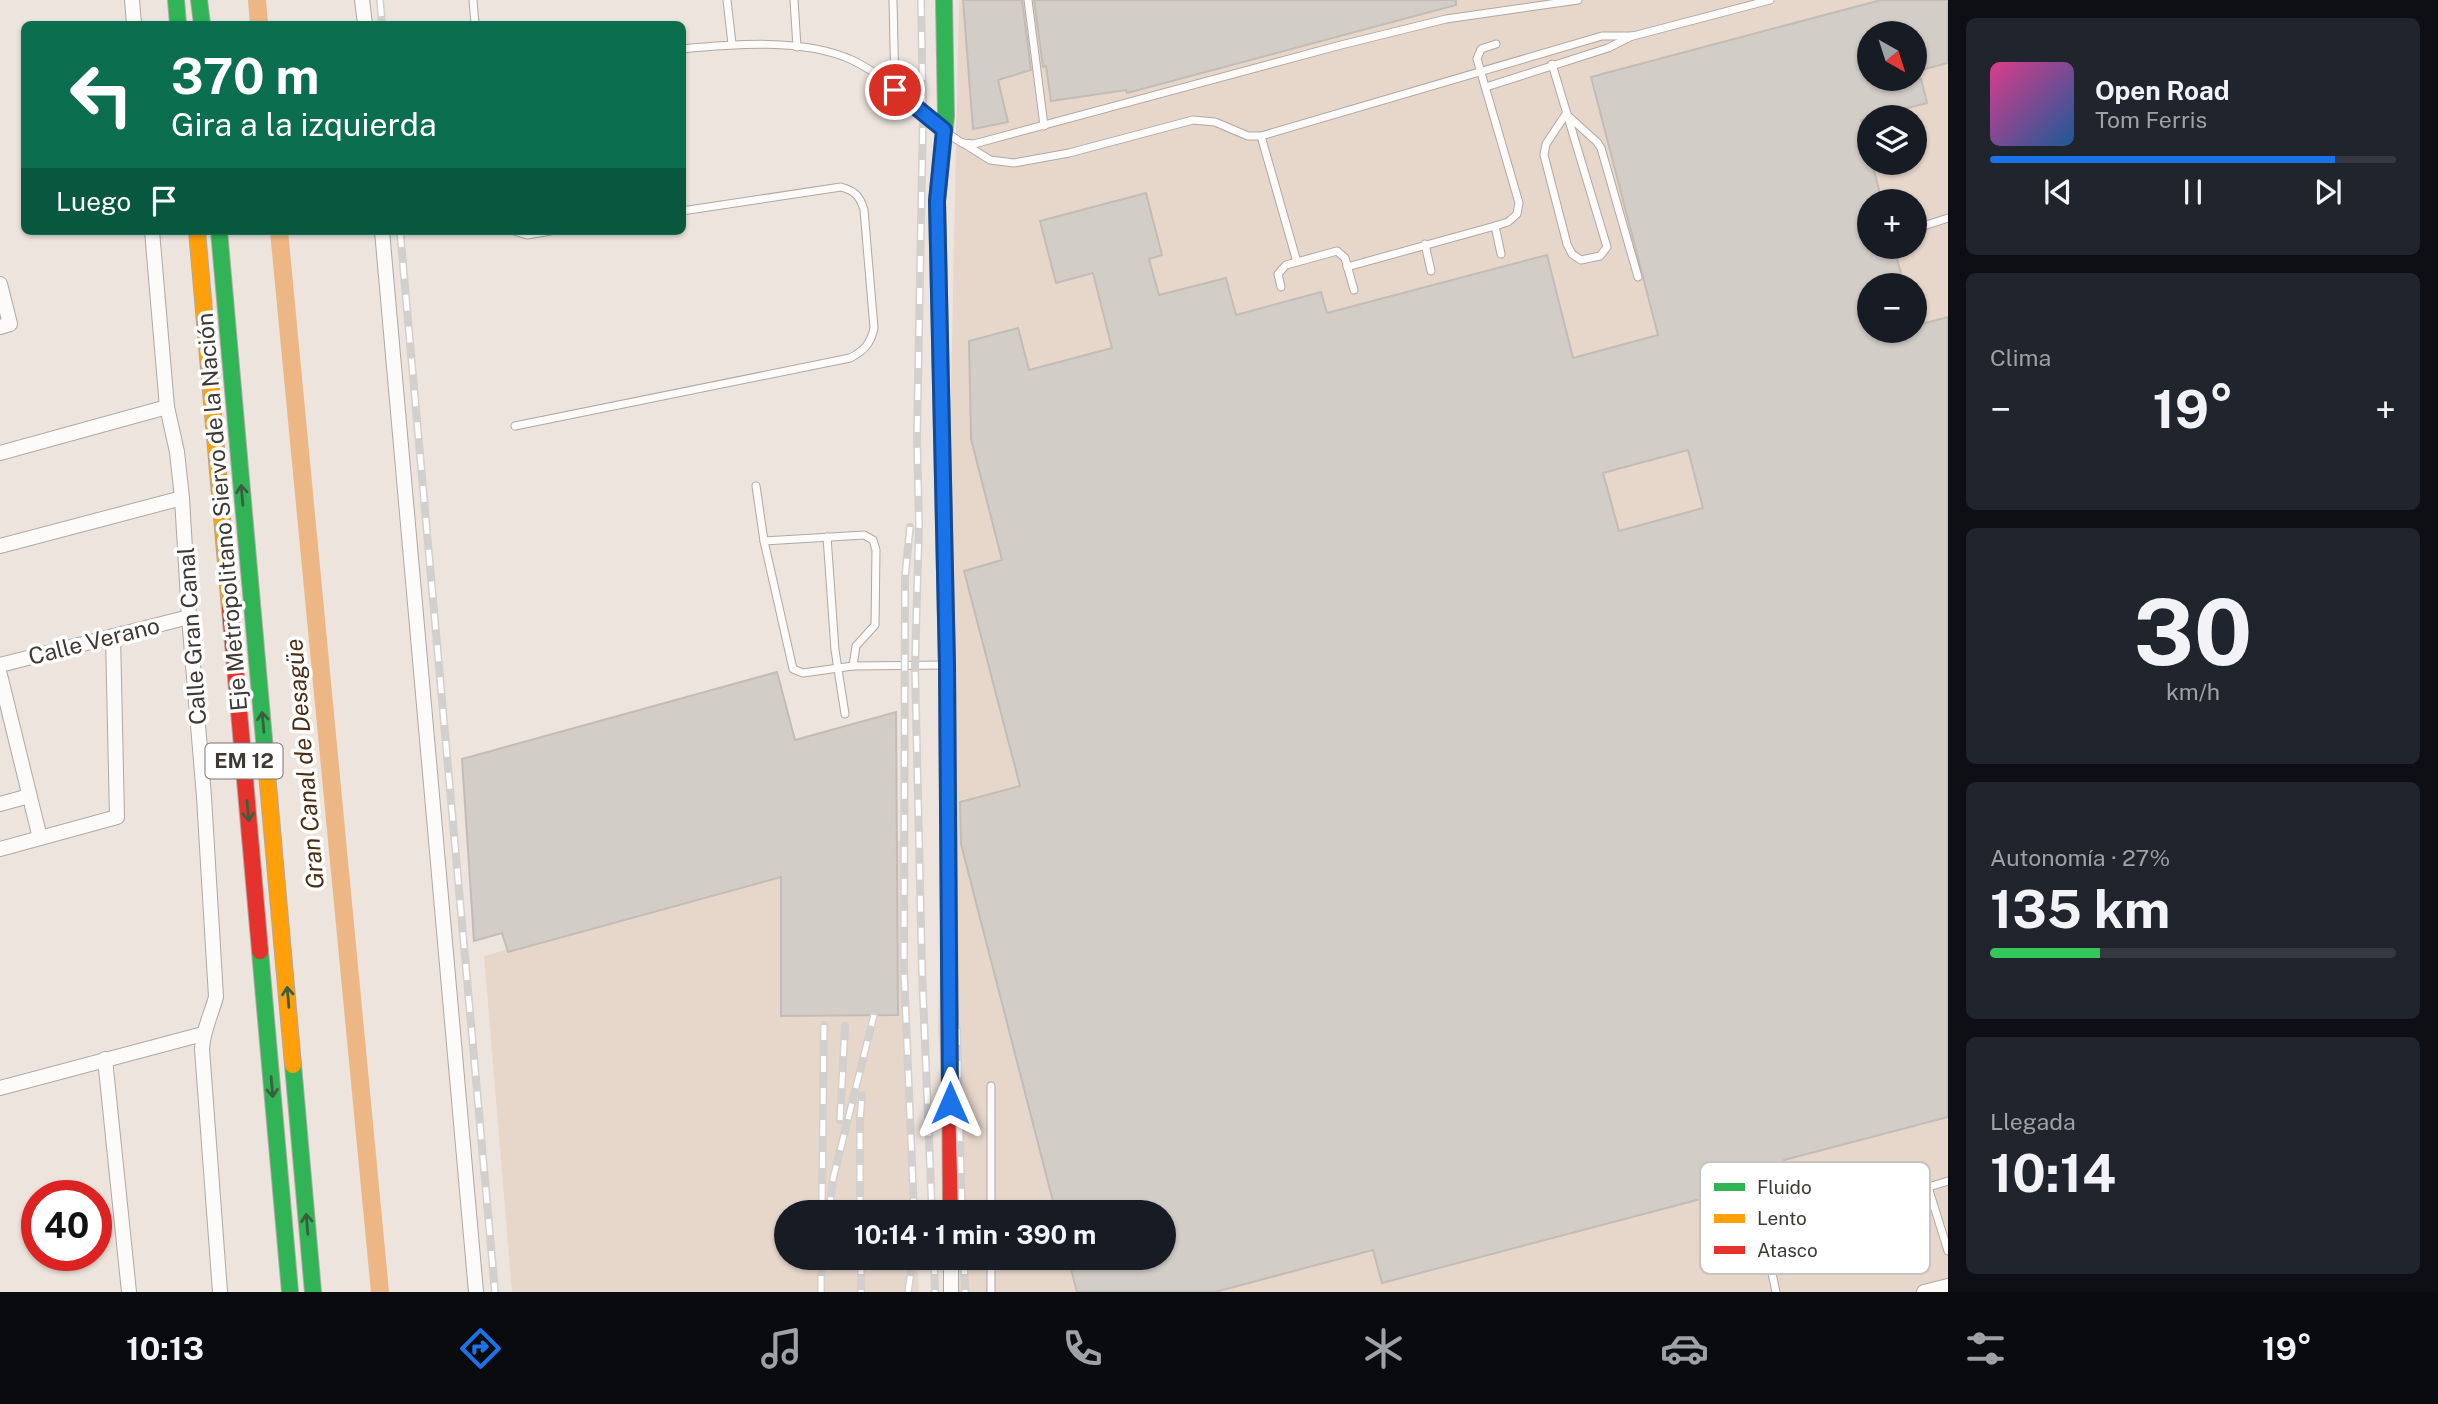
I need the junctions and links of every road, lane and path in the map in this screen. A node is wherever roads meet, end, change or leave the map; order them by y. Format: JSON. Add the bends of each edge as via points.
{"nodes":[{"id":1,"x":132,"y":0,"type":"edge"},
{"id":2,"x":176,"y":0,"type":"edge"},
{"id":3,"x":199,"y":0,"type":"edge"},
{"id":4,"x":362,"y":0,"type":"edge"},
{"id":5,"x":473,"y":0,"type":"edge"},
{"id":6,"x":727,"y":0,"type":"edge"},
{"id":7,"x":794,"y":0,"type":"edge"},
{"id":8,"x":892,"y":0,"type":"edge"},
{"id":9,"x":944,"y":0,"type":"edge"},
{"id":10,"x":1028,"y":0,"type":"edge"},
{"id":11,"x":1578,"y":0,"type":"edge"},
{"id":12,"x":1770,"y":0,"type":"edge"},
{"id":13,"x":134,"y":21,"type":"edge"},
{"id":14,"x":178,"y":21,"type":"edge"},
{"id":15,"x":202,"y":21,"type":"edge"},
{"id":16,"x":365,"y":21,"type":"edge"},
{"id":17,"x":475,"y":21,"type":"edge"},
{"id":18,"x":1633,"y":36,"type":"junction"},
{"id":19,"x":732,"y":44,"type":"junction"},
{"id":20,"x":1496,"y":44,"type":"dead end"},
{"id":21,"x":797,"y":47,"type":"junction"},
{"id":22,"x":686,"y":49,"type":"edge"},
{"id":23,"x":1552,"y":64,"type":"junction"},
{"id":24,"x":1480,"y":71,"type":"junction"},
{"id":25,"x":1486,"y":87,"type":"junction"},
{"id":26,"x":895,"y":90,"type":"junction"},
{"id":27,"x":1566,"y":114,"type":"junction"},
{"id":28,"x":1044,"y":126,"type":"junction"},
{"id":29,"x":944,"y":130,"type":"junction"},
{"id":30,"x":1261,"y":136,"type":"junction"},
{"id":31,"x":962,"y":143,"type":"junction"},
{"id":32,"x":686,"y":210,"type":"edge"},
{"id":33,"x":1948,"y":218,"type":"edge"},
{"id":34,"x":1927,"y":225,"type":"edge"},
{"id":35,"x":1495,"y":226,"type":"junction"},
{"id":36,"x":152,"y":235,"type":"edge"},
{"id":37,"x":197,"y":235,"type":"edge"},
{"id":38,"x":219,"y":235,"type":"edge"},
{"id":39,"x":382,"y":235,"type":"edge"},
{"id":40,"x":1425,"y":244,"type":"junction"},
{"id":41,"x":1501,"y":254,"type":"dead end"},
{"id":42,"x":1297,"y":262,"type":"junction"},
{"id":43,"x":1347,"y":267,"type":"junction"},
{"id":44,"x":1431,"y":271,"type":"dead end"},
{"id":45,"x":1638,"y":277,"type":"dead end"},
{"id":46,"x":0,"y":284,"type":"edge"},
{"id":47,"x":1281,"y":287,"type":"dead end"},
{"id":48,"x":1354,"y":290,"type":"dead end"},
{"id":49,"x":0,"y":327,"type":"edge"},
{"id":50,"x":167,"y":407,"type":"junction"},
{"id":51,"x":515,"y":426,"type":"dead end"},
{"id":52,"x":0,"y":453,"type":"edge"},
{"id":53,"x":756,"y":486,"type":"dead end"},
{"id":54,"x":182,"y":498,"type":"junction"},
{"id":55,"x":827,"y":537,"type":"junction"},
{"id":56,"x":764,"y":541,"type":"junction"},
{"id":57,"x":0,"y":546,"type":"edge"},
{"id":58,"x":188,"y":617,"type":"junction"},
{"id":59,"x":113,"y":636,"type":"junction"},
{"id":60,"x":0,"y":665,"type":"edge"},
{"id":61,"x":947,"y":665,"type":"junction"},
{"id":62,"x":853,"y":666,"type":"junction"},
{"id":63,"x":837,"y":668,"type":"junction"},
{"id":64,"x":0,"y":675,"type":"edge"},
{"id":65,"x":845,"y":714,"type":"dead end"},
{"id":66,"x":5,"y":718,"type":"edge"},
{"id":67,"x":29,"y":796,"type":"junction"},
{"id":68,"x":0,"y":804,"type":"edge"},
{"id":69,"x":40,"y":838,"type":"junction"},
{"id":70,"x":0,"y":849,"type":"edge"},
{"id":71,"x":203,"y":1034,"type":"junction"},
{"id":72,"x":105,"y":1059,"type":"junction"},
{"id":73,"x":991,"y":1086,"type":"dead end"},
{"id":74,"x":0,"y":1087,"type":"edge"},
{"id":75,"x":1948,"y":1181,"type":"edge"},
{"id":76,"x":1930,"y":1186,"type":"edge"},
{"id":77,"x":1930,"y":1193,"type":"edge"},
{"id":78,"x":951,"y":1200,"type":"edge"},
{"id":79,"x":991,"y":1200,"type":"edge"},
{"id":80,"x":1948,"y":1251,"type":"edge"},
{"id":81,"x":951,"y":1270,"type":"edge"},
{"id":82,"x":991,"y":1270,"type":"edge"},
{"id":83,"x":1772,"y":1274,"type":"edge"},
{"id":84,"x":1948,"y":1286,"type":"edge"},
{"id":85,"x":129,"y":1292,"type":"edge"},
{"id":86,"x":220,"y":1292,"type":"edge"},
{"id":87,"x":290,"y":1292,"type":"edge"},
{"id":88,"x":313,"y":1292,"type":"edge"},
{"id":89,"x":476,"y":1292,"type":"edge"},
{"id":90,"x":951,"y":1292,"type":"edge"},
{"id":91,"x":991,"y":1292,"type":"edge"},
{"id":92,"x":1776,"y":1292,"type":"edge"},
{"id":93,"x":1924,"y":1292,"type":"edge"}],
"edges":[{"from":1,"to":13,"type":"street"},
{"from":2,"to":14,"type":"main road"},
{"from":3,"to":15,"type":"main road"},
{"from":4,"to":16,"type":"street"},
{"from":5,"to":17,"type":"lane"},
{"from":6,"to":19,"type":"lane"},
{"from":7,"to":21,"type":"lane"},
{"from":8,"to":26,"type":"lane"},
{"from":9,"to":29,"type":"main road"},
{"from":10,"to":28,"type":"lane"},
{"from":11,"to":28,"type":"lane","via":[[1446,19]]},
{"from":12,"to":18,"type":"lane"},
{"from":18,"to":23,"type":"lane"},
{"from":18,"to":24,"type":"lane","via":[[1602,36]]},
{"from":19,"to":21,"type":"lane"},
{"from":19,"to":22,"type":"lane"},
{"from":20,"to":24,"type":"lane","via":[[1479,52]]},
{"from":21,"to":26,"type":"lane","via":[[850,59]]},
{"from":23,"to":25,"type":"lane"},
{"from":23,"to":27,"type":"lane"},
{"from":24,"to":25,"type":"lane"},
{"from":24,"to":30,"type":"lane"},
{"from":25,"to":35,"type":"lane","via":[[1519,203],[1514,218]]},
{"from":26,"to":29,"type":"lane"},
{"from":27,"to":27,"type":"lane","via":[[1544,155],[1567,244],[1575,256],[1585,260],[1600,256],[1607,247]]},
{"from":27,"to":45,"type":"lane","via":[[1601,148]]},
{"from":28,"to":31,"type":"lane"},
{"from":29,"to":31,"type":"lane"},
{"from":29,"to":61,"type":"main road","via":[[937,201]]},
{"from":30,"to":31,"type":"lane","via":[[1193,120],[1069,153],[1002,163]]},
{"from":30,"to":42,"type":"lane"},
{"from":32,"to":51,"type":"lane","via":[[841,187],[857,194],[863,210],[872,338],[850,358]]},
{"from":33,"to":34,"type":"lane"},
{"from":35,"to":40,"type":"lane"},
{"from":35,"to":41,"type":"lane"},
{"from":36,"to":50,"type":"street","name":"Calle Gran Canal"},
{"from":37,"to":87,"type":"main road","name":"Eje Metropolitano Siervo de la Nación","number":"EM 12","one_way":true},
{"from":88,"to":38,"type":"main road","name":"Eje Metropolitano Siervo de la Nación","number":"EM 12","one_way":true},
{"from":39,"to":89,"type":"street"},
{"from":40,"to":43,"type":"lane"},
{"from":40,"to":44,"type":"lane"},
{"from":42,"to":43,"type":"lane","via":[[1337,251]]},
{"from":42,"to":47,"type":"lane","via":[[1280,271]]},
{"from":43,"to":48,"type":"lane"},
{"from":46,"to":49,"type":"street","via":[[10,324]]},
{"from":50,"to":52,"type":"street"},
{"from":50,"to":54,"type":"street","name":"Calle Gran Canal"},
{"from":53,"to":56,"type":"lane"},
{"from":54,"to":57,"type":"street"},
{"from":54,"to":58,"type":"street","name":"Calle Gran Canal"},
{"from":55,"to":56,"type":"lane"},
{"from":55,"to":62,"type":"lane","via":[[864,535],[875,544],[875,625],[856,646]]},
{"from":55,"to":63,"type":"lane"},
{"from":56,"to":63,"type":"lane","via":[[791,666],[799,673]]},
{"from":58,"to":59,"type":"street","name":"Calle Verano"},
{"from":58,"to":71,"type":"street","name":"Calle Gran Canal","via":[[216,997]]},
{"from":59,"to":60,"type":"street","name":"Calle Verano"},
{"from":59,"to":69,"type":"street","via":[[117,817]]},
{"from":61,"to":62,"type":"lane"},
{"from":61,"to":78,"type":"main road"},
{"from":62,"to":63,"type":"lane"},
{"from":63,"to":65,"type":"lane"},
{"from":64,"to":66,"type":"street"},
{"from":66,"to":67,"type":"street"},
{"from":67,"to":68,"type":"street"},
{"from":67,"to":69,"type":"street"},
{"from":69,"to":70,"type":"street"},
{"from":71,"to":72,"type":"street"},
{"from":71,"to":86,"type":"street","name":"Calle Gran Canal"},
{"from":72,"to":74,"type":"street"},
{"from":72,"to":85,"type":"street"},
{"from":73,"to":79,"type":"lane"},
{"from":75,"to":76,"type":"lane"},
{"from":77,"to":80,"type":"lane"},
{"from":81,"to":90,"type":"street"},
{"from":82,"to":91,"type":"lane"},
{"from":83,"to":92,"type":"lane"},
{"from":84,"to":93,"type":"street"}]}
